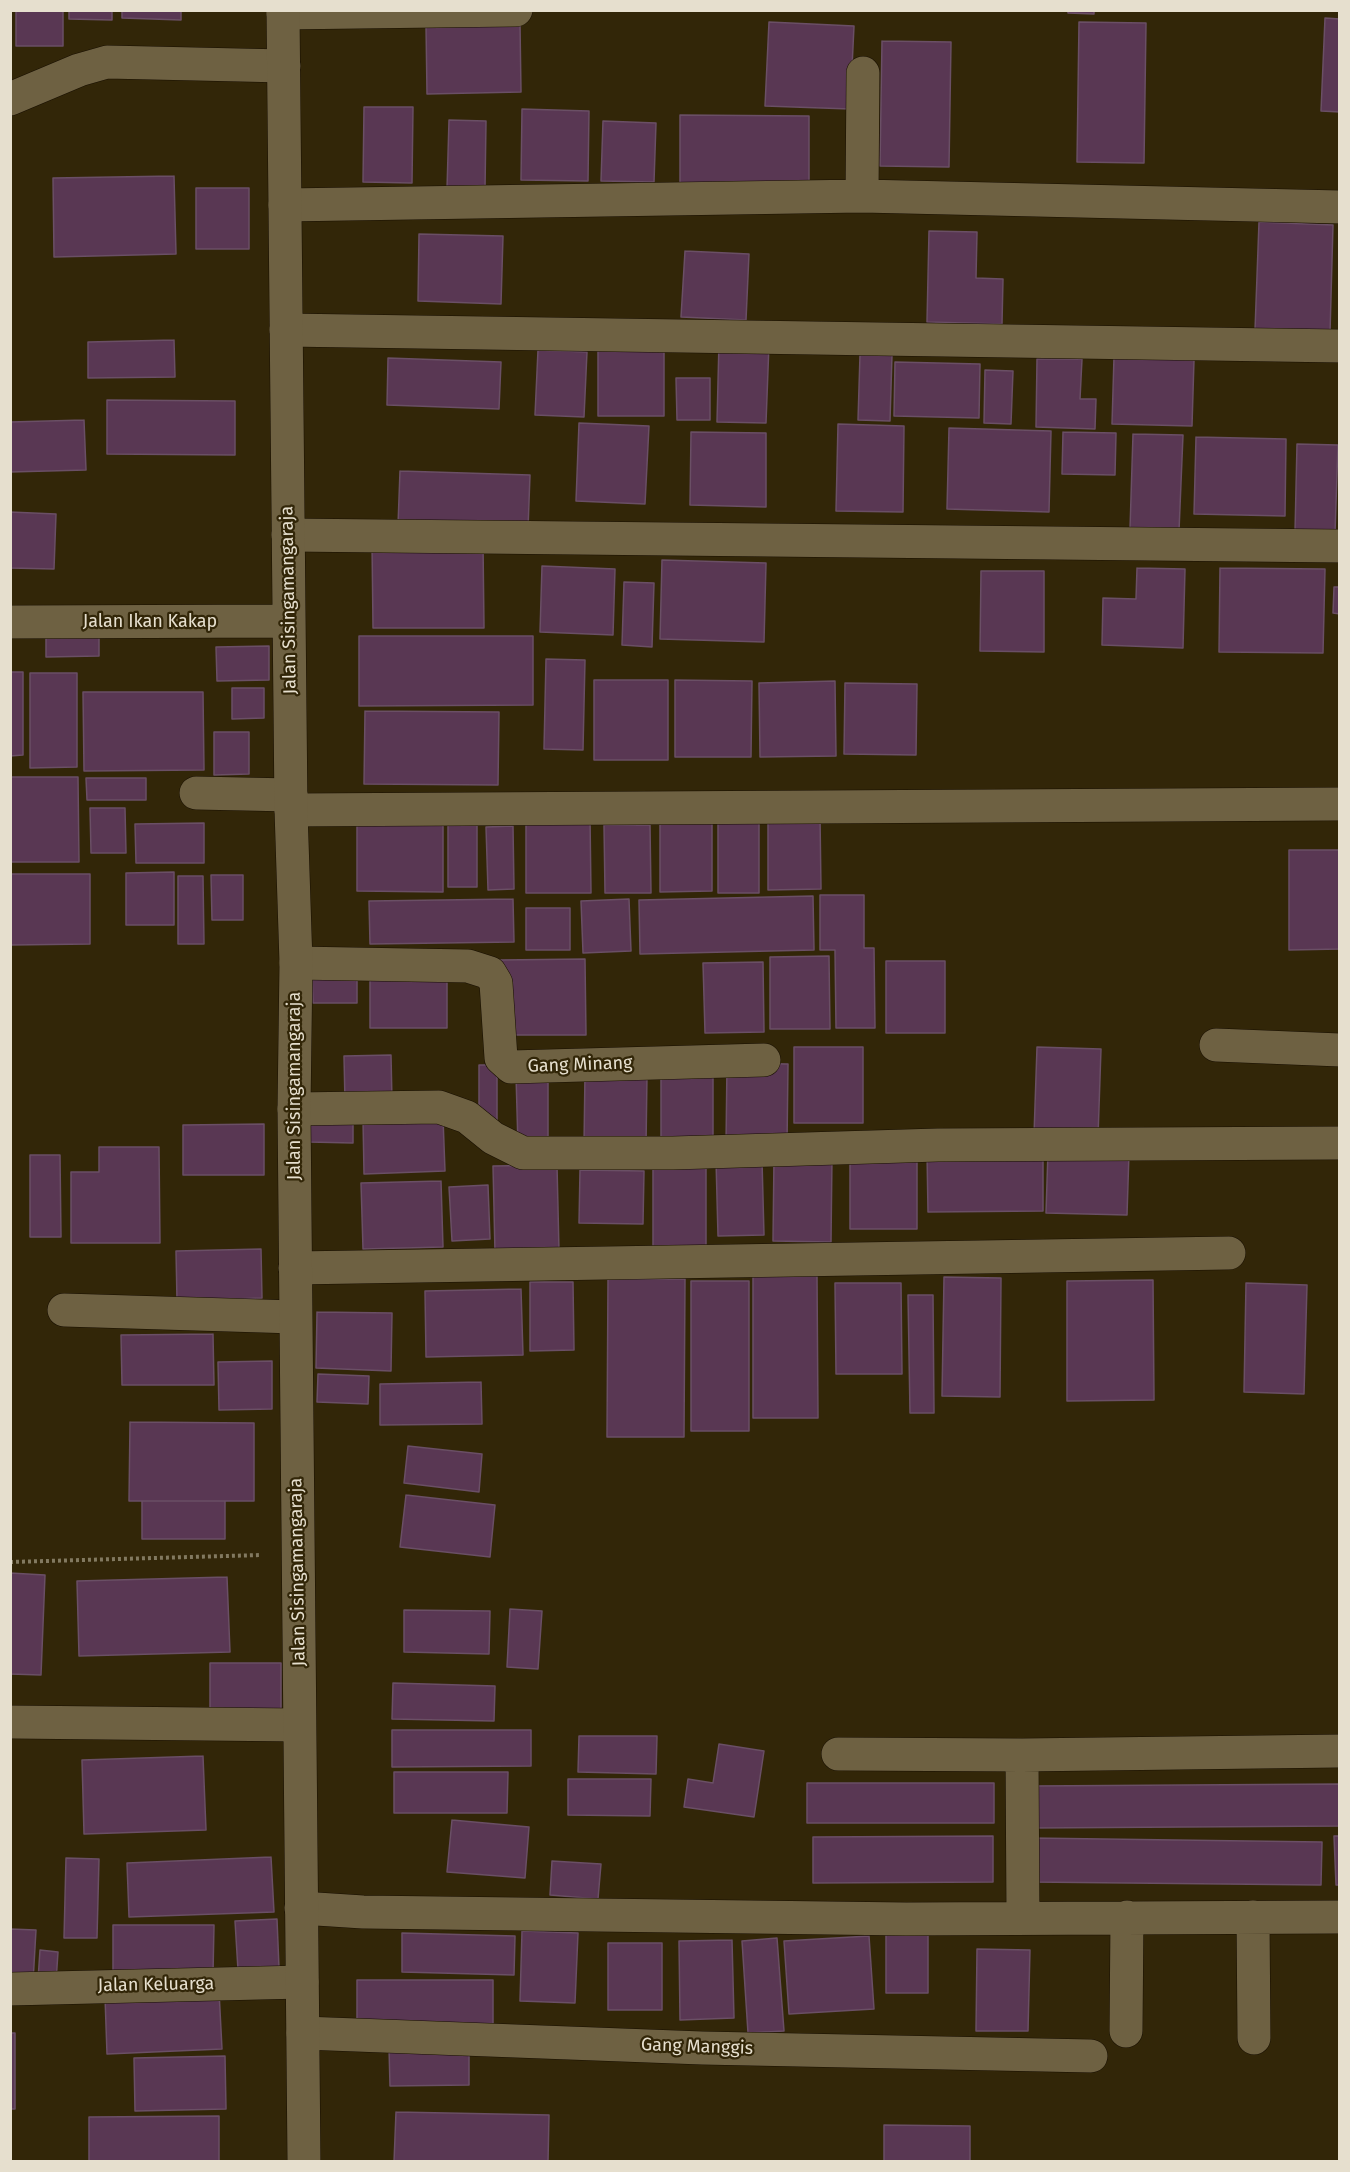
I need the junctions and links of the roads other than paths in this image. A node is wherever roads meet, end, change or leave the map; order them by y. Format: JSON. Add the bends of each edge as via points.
{"nodes":[{"id":1,"x":516,"y":10,"type":"edge"},
{"id":2,"x":283,"y":12,"type":"edge"},
{"id":3,"x":284,"y":66,"type":"junction"},
{"id":4,"x":863,"y":73,"type":"dead end"},
{"id":5,"x":10,"y":99,"type":"edge"},
{"id":6,"x":862,"y":196,"type":"junction"},
{"id":7,"x":285,"y":205,"type":"junction"},
{"id":8,"x":1340,"y":207,"type":"edge"},
{"id":9,"x":286,"y":330,"type":"junction"},
{"id":10,"x":1340,"y":346,"type":"edge"},
{"id":11,"x":288,"y":535,"type":"junction"},
{"id":12,"x":1340,"y":546,"type":"edge"},
{"id":13,"x":289,"y":621,"type":"junction"},
{"id":14,"x":10,"y":622,"type":"edge"},
{"id":15,"x":196,"y":793,"type":"dead end"},
{"id":16,"x":291,"y":802,"type":"junction"},
{"id":17,"x":1340,"y":804,"type":"edge"},
{"id":18,"x":296,"y":963,"type":"junction"},
{"id":19,"x":1216,"y":1045,"type":"dead end"},
{"id":20,"x":1340,"y":1050,"type":"edge"},
{"id":21,"x":764,"y":1060,"type":"dead end"},
{"id":22,"x":294,"y":1109,"type":"junction"},
{"id":23,"x":1340,"y":1143,"type":"edge"},
{"id":24,"x":1229,"y":1253,"type":"dead end"},
{"id":25,"x":295,"y":1268,"type":"junction"},
{"id":26,"x":64,"y":1310,"type":"dead end"},
{"id":27,"x":296,"y":1317,"type":"junction"},
{"id":28,"x":10,"y":1722,"type":"edge"},
{"id":29,"x":299,"y":1725,"type":"junction"},
{"id":30,"x":1340,"y":1751,"type":"edge"},
{"id":31,"x":838,"y":1754,"type":"dead end"},
{"id":32,"x":1022,"y":1755,"type":"junction"},
{"id":33,"x":301,"y":1908,"type":"junction"},
{"id":34,"x":1023,"y":1917,"type":"junction"},
{"id":35,"x":1127,"y":1917,"type":"junction"},
{"id":36,"x":1253,"y":1917,"type":"junction"},
{"id":37,"x":1340,"y":1917,"type":"edge"},
{"id":38,"x":302,"y":1982,"type":"junction"},
{"id":39,"x":10,"y":1989,"type":"edge"},
{"id":40,"x":1126,"y":2031,"type":"dead end"},
{"id":41,"x":303,"y":2033,"type":"junction"},
{"id":42,"x":1254,"y":2038,"type":"dead end"},
{"id":43,"x":1091,"y":2056,"type":"dead end"},
{"id":44,"x":304,"y":2162,"type":"edge"}],
"edges":[{"from":1,"to":2,"type":"street"},
{"from":2,"to":3,"type":"street","name":"Jalan Sisingamangaraja"},
{"from":3,"to":5,"type":"street","via":[[107,62]]},
{"from":3,"to":7,"type":"street","name":"Jalan Sisingamangaraja"},
{"from":4,"to":6,"type":"street"},
{"from":6,"to":7,"type":"street"},
{"from":6,"to":8,"type":"street"},
{"from":7,"to":9,"type":"street","name":"Jalan Sisingamangaraja"},
{"from":9,"to":10,"type":"street"},
{"from":9,"to":11,"type":"street","name":"Jalan Sisingamangaraja"},
{"from":11,"to":12,"type":"street"},
{"from":11,"to":13,"type":"street","name":"Jalan Sisingamangaraja"},
{"from":13,"to":14,"type":"street","name":"Jalan Ikan Kakap"},
{"from":13,"to":16,"type":"street","name":"Jalan Sisingamangaraja"},
{"from":15,"to":16,"type":"street"},
{"from":16,"to":17,"type":"street"},
{"from":16,"to":18,"type":"street","name":"Jalan Sisingamangaraja"},
{"from":18,"to":21,"type":"street","name":"Gang Minang","via":[[468,966],[490,973],[496,983],[501,1058],[511,1067]]},
{"from":18,"to":22,"type":"street","name":"Jalan Sisingamangaraja"},
{"from":19,"to":20,"type":"street"},
{"from":22,"to":23,"type":"street","via":[[440,1107],[467,1117],[493,1138],[523,1153]]},
{"from":22,"to":25,"type":"street","name":"Jalan Sisingamangaraja"},
{"from":24,"to":25,"type":"street"},
{"from":25,"to":27,"type":"street","name":"Jalan Sisingamangaraja"},
{"from":26,"to":27,"type":"street"},
{"from":27,"to":29,"type":"street","name":"Jalan Sisingamangaraja"},
{"from":28,"to":29,"type":"street"},
{"from":29,"to":33,"type":"street","name":"Jalan Sisingamangaraja"},
{"from":30,"to":32,"type":"street"},
{"from":31,"to":32,"type":"street"},
{"from":32,"to":34,"type":"street"},
{"from":33,"to":34,"type":"street","via":[[906,1919]]},
{"from":33,"to":38,"type":"street","name":"Jalan Sisingamangaraja"},
{"from":34,"to":35,"type":"street"},
{"from":35,"to":36,"type":"street"},
{"from":35,"to":40,"type":"street"},
{"from":36,"to":37,"type":"street"},
{"from":36,"to":42,"type":"street"},
{"from":38,"to":39,"type":"street","name":"Jalan Keluarga"},
{"from":38,"to":41,"type":"street","name":"Jalan Sisingamangaraja"},
{"from":41,"to":43,"type":"street","name":"Gang Manggis","via":[[702,2048]]},
{"from":41,"to":44,"type":"street","name":"Jalan Sisingamangaraja"}]}
